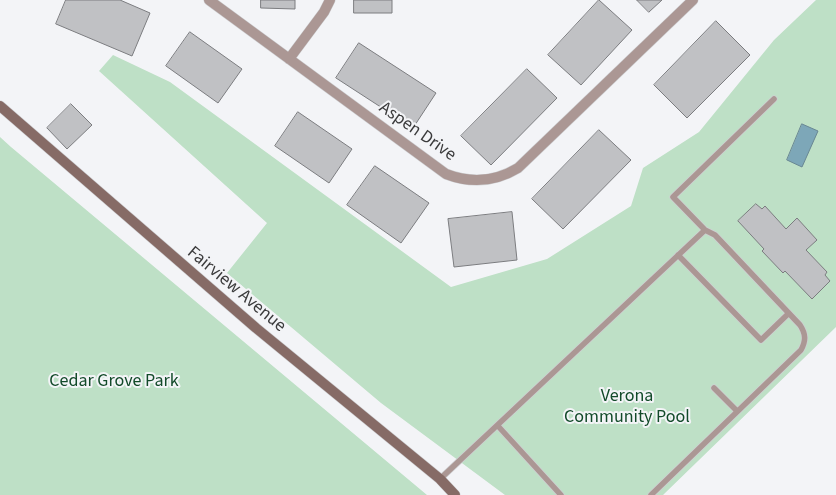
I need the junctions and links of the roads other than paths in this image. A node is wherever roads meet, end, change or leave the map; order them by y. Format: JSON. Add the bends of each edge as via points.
{"nodes":[{"id":1,"x":209,"y":0,"type":"edge"},
{"id":2,"x":330,"y":0,"type":"edge"},
{"id":3,"x":693,"y":0,"type":"edge"},
{"id":4,"x":289,"y":59,"type":"junction"},
{"id":5,"x":774,"y":99,"type":"dead end"},
{"id":6,"x":0,"y":106,"type":"edge"},
{"id":7,"x":705,"y":230,"type":"junction"},
{"id":8,"x":678,"y":255,"type":"junction"},
{"id":9,"x":788,"y":314,"type":"junction"},
{"id":10,"x":714,"y":388,"type":"dead end"},
{"id":11,"x":736,"y":411,"type":"junction"},
{"id":12,"x":498,"y":426,"type":"junction"},
{"id":13,"x":440,"y":479,"type":"junction"},
{"id":14,"x":455,"y":495,"type":"edge"},
{"id":15,"x":561,"y":495,"type":"edge"},
{"id":16,"x":651,"y":495,"type":"edge"}],
"edges":[{"from":1,"to":4,"type":"street","name":"Aspen Drive"},
{"from":2,"to":4,"type":"street"},
{"from":3,"to":4,"type":"street","name":"Aspen Drive","via":[[518,168],[490,180],[468,181],[446,174]]},
{"from":5,"to":7,"type":"lane","via":[[673,197]]},
{"from":6,"to":13,"type":"main road","name":"Fairview Avenue","via":[[256,328]]},
{"from":7,"to":8,"type":"lane"},
{"from":7,"to":9,"type":"lane","via":[[715,235]]},
{"from":8,"to":9,"type":"lane","via":[[761,340]]},
{"from":8,"to":12,"type":"lane"},
{"from":9,"to":11,"type":"lane","via":[[803,329],[805,338],[801,350]]},
{"from":10,"to":11,"type":"lane"},
{"from":11,"to":16,"type":"lane"},
{"from":12,"to":13,"type":"lane"},
{"from":12,"to":15,"type":"lane"},
{"from":13,"to":14,"type":"main road","name":"Fairview Avenue"}]}
